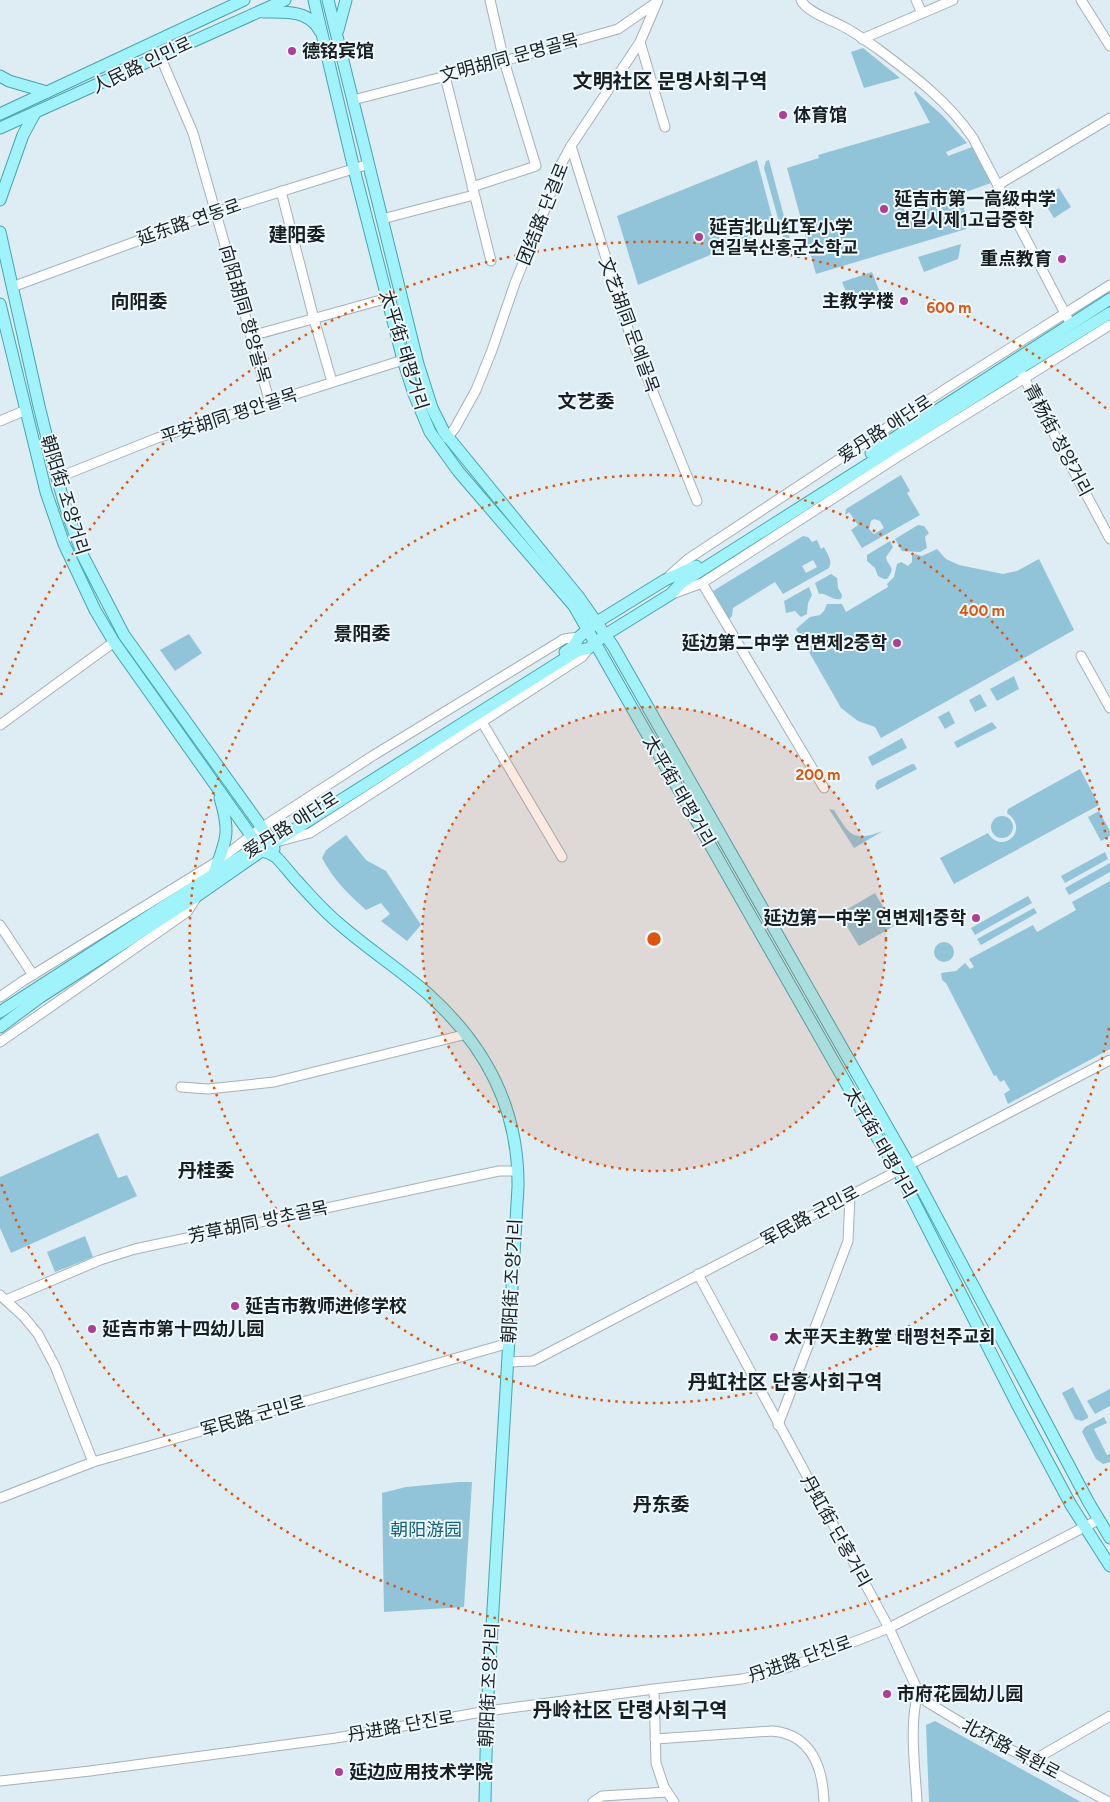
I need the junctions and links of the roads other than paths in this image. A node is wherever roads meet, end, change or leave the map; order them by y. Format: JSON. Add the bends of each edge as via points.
{"nodes":[{"id":1,"x":244,"y":0,"type":"edge"},
{"id":2,"x":284,"y":0,"type":"edge"},
{"id":3,"x":314,"y":0,"type":"edge"},
{"id":4,"x":328,"y":0,"type":"edge"},
{"id":5,"x":346,"y":0,"type":"edge"},
{"id":6,"x":490,"y":0,"type":"edge"},
{"id":7,"x":801,"y":0,"type":"edge"},
{"id":8,"x":812,"y":0,"type":"edge"},
{"id":9,"x":916,"y":0,"type":"edge"},
{"id":10,"x":953,"y":0,"type":"edge"},
{"id":11,"x":1081,"y":0,"type":"edge"},
{"id":12,"x":658,"y":1,"type":"edge"},
{"id":13,"x":258,"y":12,"type":"junction"},
{"id":14,"x":814,"y":12,"type":"junction"},
{"id":15,"x":922,"y":13,"type":"junction"},
{"id":16,"x":337,"y":34,"type":"junction"},
{"id":17,"x":323,"y":38,"type":"junction"},
{"id":18,"x":862,"y":39,"type":"junction"},
{"id":19,"x":640,"y":42,"type":"junction"},
{"id":20,"x":1110,"y":46,"type":"edge"},
{"id":21,"x":160,"y":56,"type":"junction"},
{"id":22,"x":504,"y":61,"type":"junction"},
{"id":23,"x":0,"y":76,"type":"edge"},
{"id":24,"x":445,"y":76,"type":"junction"},
{"id":25,"x":47,"y":92,"type":"junction"},
{"id":26,"x":353,"y":100,"type":"junction"},
{"id":27,"x":35,"y":113,"type":"junction"},
{"id":28,"x":0,"y":114,"type":"edge"},
{"id":29,"x":1110,"y":118,"type":"edge"},
{"id":30,"x":0,"y":128,"type":"edge"},
{"id":31,"x":665,"y":128,"type":"dead end"},
{"id":32,"x":571,"y":146,"type":"junction"},
{"id":33,"x":369,"y":164,"type":"junction"},
{"id":34,"x":354,"y":169,"type":"junction"},
{"id":35,"x":998,"y":185,"type":"junction"},
{"id":36,"x":281,"y":191,"type":"junction"},
{"id":37,"x":473,"y":191,"type":"junction"},
{"id":38,"x":0,"y":200,"type":"edge"},
{"id":39,"x":216,"y":212,"type":"junction"},
{"id":40,"x":382,"y":219,"type":"junction"},
{"id":41,"x":0,"y":232,"type":"edge"},
{"id":42,"x":491,"y":261,"type":"dead end"},
{"id":43,"x":1110,"y":285,"type":"edge"},
{"id":44,"x":12,"y":287,"type":"junction"},
{"id":45,"x":388,"y":298,"type":"junction"},
{"id":46,"x":1110,"y":299,"type":"edge"},
{"id":47,"x":0,"y":304,"type":"edge"},
{"id":48,"x":1110,"y":313,"type":"edge"},
{"id":49,"x":314,"y":319,"type":"junction"},
{"id":50,"x":1068,"y":319,"type":"junction"},
{"id":51,"x":1110,"y":325,"type":"edge"},
{"id":52,"x":251,"y":336,"type":"junction"},
{"id":53,"x":403,"y":360,"type":"junction"},
{"id":54,"x":1022,"y":373,"type":"junction"},
{"id":55,"x":332,"y":382,"type":"junction"},
{"id":56,"x":270,"y":403,"type":"junction"},
{"id":57,"x":26,"y":410,"type":"junction"},
{"id":58,"x":0,"y":421,"type":"edge"},
{"id":59,"x":447,"y":438,"type":"junction"},
{"id":60,"x":57,"y":478,"type":"junction"},
{"id":61,"x":698,"y":500,"type":"dead end"},
{"id":62,"x":1110,"y":539,"type":"edge"},
{"id":63,"x":702,"y":583,"type":"junction"},
{"id":64,"x":671,"y":594,"type":"junction"},
{"id":65,"x":624,"y":606,"type":"junction"},
{"id":66,"x":632,"y":619,"type":"junction"},
{"id":67,"x":597,"y":622,"type":"junction"},
{"id":68,"x":583,"y":634,"type":"junction"},
{"id":69,"x":605,"y":635,"type":"junction"},
{"id":70,"x":114,"y":642,"type":"junction"},
{"id":71,"x":592,"y":645,"type":"junction"},
{"id":72,"x":1081,"y":656,"type":"dead end"},
{"id":73,"x":1110,"y":708,"type":"edge"},
{"id":74,"x":482,"y":722,"type":"junction"},
{"id":75,"x":0,"y":725,"type":"edge"},
{"id":76,"x":824,"y":788,"type":"dead end"},
{"id":77,"x":218,"y":789,"type":"junction"},
{"id":78,"x":261,"y":828,"type":"junction"},
{"id":79,"x":250,"y":836,"type":"junction"},
{"id":80,"x":271,"y":841,"type":"junction"},
{"id":81,"x":260,"y":848,"type":"junction"},
{"id":82,"x":275,"y":856,"type":"junction"},
{"id":83,"x":562,"y":857,"type":"dead end"},
{"id":84,"x":218,"y":861,"type":"junction"},
{"id":85,"x":214,"y":873,"type":"junction"},
{"id":86,"x":198,"y":896,"type":"junction"},
{"id":87,"x":0,"y":925,"type":"edge"},
{"id":88,"x":33,"y":975,"type":"junction"},
{"id":89,"x":0,"y":997,"type":"edge"},
{"id":90,"x":0,"y":1012,"type":"edge"},
{"id":91,"x":0,"y":1026,"type":"edge"},
{"id":92,"x":467,"y":1034,"type":"junction"},
{"id":93,"x":0,"y":1042,"type":"edge"},
{"id":94,"x":1110,"y":1060,"type":"edge"},
{"id":95,"x":180,"y":1087,"type":"dead end"},
{"id":96,"x":909,"y":1165,"type":"junction"},
{"id":97,"x":518,"y":1170,"type":"junction"},
{"id":98,"x":898,"y":1170,"type":"junction"},
{"id":99,"x":850,"y":1196,"type":"junction"},
{"id":100,"x":698,"y":1274,"type":"junction"},
{"id":101,"x":3,"y":1298,"type":"edge"},
{"id":102,"x":509,"y":1343,"type":"junction"},
{"id":103,"x":507,"y":1362,"type":"junction"},
{"id":104,"x":778,"y":1425,"type":"junction"},
{"id":105,"x":93,"y":1462,"type":"junction"},
{"id":106,"x":0,"y":1498,"type":"edge"},
{"id":107,"x":1098,"y":1520,"type":"junction"},
{"id":108,"x":1084,"y":1527,"type":"junction"},
{"id":109,"x":1110,"y":1538,"type":"edge"},
{"id":110,"x":1110,"y":1566,"type":"edge"},
{"id":111,"x":889,"y":1628,"type":"junction"},
{"id":112,"x":654,"y":1688,"type":"junction"},
{"id":113,"x":918,"y":1690,"type":"junction"},
{"id":114,"x":487,"y":1711,"type":"junction"},
{"id":115,"x":1110,"y":1716,"type":"edge"},
{"id":116,"x":655,"y":1739,"type":"junction"},
{"id":117,"x":1032,"y":1761,"type":"junction"},
{"id":118,"x":0,"y":1781,"type":"edge"},
{"id":119,"x":667,"y":1792,"type":"junction"},
{"id":120,"x":485,"y":1802,"type":"edge"},
{"id":121,"x":593,"y":1802,"type":"edge"},
{"id":122,"x":674,"y":1802,"type":"edge"},
{"id":123,"x":824,"y":1802,"type":"edge"},
{"id":124,"x":917,"y":1802,"type":"edge"},
{"id":125,"x":1110,"y":1802,"type":"edge"}],
"edges":[{"from":1,"to":25,"type":"main road","name":"人民路 인민로"},
{"from":2,"to":13,"type":"main road","name":"人民路 인민로"},
{"from":3,"to":17,"type":"main road","name":"太平街 태평거리"},
{"from":4,"to":16,"type":"main road","name":"太平街 태평거리"},
{"from":5,"to":16,"type":"main road"},
{"from":6,"to":22,"type":"street"},
{"from":7,"to":14,"type":"street"},
{"from":8,"to":14,"type":"street"},
{"from":9,"to":15,"type":"street"},
{"from":10,"to":15,"type":"street"},
{"from":11,"to":20,"type":"street"},
{"from":12,"to":19,"type":"street","name":"团结路 단결로"},
{"from":12,"to":22,"type":"street","name":"文明胡同 문명골목","via":[[618,29]]},
{"from":13,"to":17,"type":"main road","via":[[300,14],[318,26]]},
{"from":13,"to":21,"type":"main road","name":"人民路 인민로"},
{"from":14,"to":18,"type":"street"},
{"from":15,"to":18,"type":"street"},
{"from":16,"to":26,"type":"main road","name":"太平街 태평거리"},
{"from":17,"to":34,"type":"main road","name":"太平街 태평거리"},
{"from":18,"to":35,"type":"street","via":[[944,102],[973,138]]},
{"from":19,"to":31,"type":"street"},
{"from":19,"to":32,"type":"street","name":"团结路 단결로"},
{"from":21,"to":27,"type":"main road","name":"人民路 인민로"},
{"from":21,"to":39,"type":"street","name":"向阳胡同 향양골목","via":[[193,133]]},
{"from":22,"to":24,"type":"street","name":"文明胡同 문명골목"},
{"from":22,"to":37,"type":"street","via":[[536,166]]},
{"from":23,"to":25,"type":"main road"},
{"from":24,"to":26,"type":"street","name":"文明胡同 문명골목"},
{"from":24,"to":37,"type":"street"},
{"from":25,"to":28,"type":"main road","name":"人民路 인민로"},
{"from":26,"to":33,"type":"main road","name":"太平街 태평거리"},
{"from":27,"to":30,"type":"main road","name":"人民路 인민로"},
{"from":27,"to":38,"type":"main road","via":[[23,135]]},
{"from":29,"to":35,"type":"street"},
{"from":32,"to":59,"type":"street","name":"团结路 단결로","via":[[559,168],[476,390],[456,428]]},
{"from":32,"to":61,"type":"street","name":"文艺胡同 문예골목","via":[[630,335]]},
{"from":33,"to":34,"type":"street","name":"延东路 연동로"},
{"from":33,"to":40,"type":"main road","name":"太平街 태평거리"},
{"from":34,"to":36,"type":"street","name":"延东路 연동로"},
{"from":34,"to":45,"type":"main road","name":"太平街 태평거리"},
{"from":35,"to":50,"type":"street"},
{"from":36,"to":39,"type":"street","name":"延东路 연동로"},
{"from":36,"to":49,"type":"street"},
{"from":37,"to":40,"type":"street"},
{"from":37,"to":42,"type":"street"},
{"from":39,"to":44,"type":"street","name":"延东路 연동로"},
{"from":39,"to":52,"type":"street","name":"向阳胡同 향양골목"},
{"from":40,"to":59,"type":"main road","name":"太平街 태평거리","via":[[423,381]]},
{"from":41,"to":44,"type":"main road","name":"朝阳街 조양거리"},
{"from":43,"to":50,"type":"street","name":"爱丹路 애단로"},
{"from":44,"to":60,"type":"main road","name":"朝阳街 조양거리"},
{"from":45,"to":49,"type":"street"},
{"from":45,"to":53,"type":"main road","name":"太平街 태평거리"},
{"from":46,"to":50,"type":"main road","name":"爱丹路 애단로"},
{"from":47,"to":57,"type":"main road","name":"朝阳街 조양거리"},
{"from":48,"to":54,"type":"main road","name":"爱丹路 애단로"},
{"from":49,"to":52,"type":"street"},
{"from":49,"to":55,"type":"street"},
{"from":50,"to":65,"type":"main road","name":"爱丹路 애단로","via":[[693,568],[665,580]]},
{"from":51,"to":54,"type":"street","name":"爱丹路 애단로"},
{"from":52,"to":56,"type":"street","name":"向阳胡同 향양골목"},
{"from":53,"to":55,"type":"street","name":"平安胡同 평안골목"},
{"from":53,"to":68,"type":"main road","name":"太平街 태평거리","via":[[414,394],[438,444],[574,606]]},
{"from":54,"to":62,"type":"street","name":"青杨街 청양거리"},
{"from":54,"to":63,"type":"street","name":"爱丹路 애단로"},
{"from":54,"to":64,"type":"main road","name":"爱丹路 애단로","via":[[681,583]]},
{"from":55,"to":56,"type":"street","name":"平安胡同 평안골목"},
{"from":56,"to":60,"type":"street","name":"平安胡同 평안골목","via":[[157,438]]},
{"from":57,"to":58,"type":"street"},
{"from":57,"to":70,"type":"main road","name":"朝阳街 조양거리","via":[[43,483],[64,544]]},
{"from":59,"to":67,"type":"main road","name":"太平街 태평거리"},
{"from":60,"to":78,"type":"main road","name":"朝阳街 조양거리","via":[[83,556],[124,635]]},
{"from":63,"to":64,"type":"street","name":"爱丹路 애단로"},
{"from":63,"to":76,"type":"street"},
{"from":64,"to":66,"type":"main road","name":"爱丹路 애단로"},
{"from":65,"to":66,"type":"main road"},
{"from":65,"to":67,"type":"main road","name":"爱丹路 애단로"},
{"from":66,"to":69,"type":"main road","name":"爱丹路 애단로"},
{"from":67,"to":68,"type":"main road","name":"爱丹路 애단로"},
{"from":67,"to":69,"type":"main road","name":"太平街 태평거리"},
{"from":68,"to":71,"type":"main road","name":"太平街 태평거리"},
{"from":68,"to":78,"type":"street","name":"爱丹路 애단로","via":[[564,639]]},
{"from":68,"to":80,"type":"main road","name":"爱丹路 애단로","via":[[574,646]]},
{"from":69,"to":71,"type":"main road","name":"爱丹路 애단로"},
{"from":69,"to":96,"type":"main road","name":"太平街 태평거리"},
{"from":70,"to":75,"type":"street"},
{"from":70,"to":77,"type":"main road","name":"朝阳街 조양거리"},
{"from":71,"to":74,"type":"street","name":"爱丹路 애단로","via":[[582,657]]},
{"from":71,"to":80,"type":"main road","name":"爱丹路 애단로","via":[[577,651]]},
{"from":71,"to":98,"type":"main road","name":"太平街 태평거리","via":[[874,1134]]},
{"from":72,"to":73,"type":"street"},
{"from":74,"to":80,"type":"street","name":"爱丹路 애단로","via":[[310,833]]},
{"from":74,"to":83,"type":"street"},
{"from":77,"to":79,"type":"main road","name":"朝阳街 조양거리"},
{"from":77,"to":84,"type":"main road","via":[[227,820],[224,847]]},
{"from":78,"to":79,"type":"street","name":"爱丹路 애단로"},
{"from":78,"to":80,"type":"main road","name":"朝阳街 조양거리"},
{"from":79,"to":81,"type":"main road","name":"朝阳街 조양거리"},
{"from":79,"to":84,"type":"street","name":"爱丹路 애단로"},
{"from":80,"to":81,"type":"main road","name":"爱丹路 애단로"},
{"from":80,"to":82,"type":"main road","name":"朝阳街 조양거리"},
{"from":81,"to":82,"type":"main road","name":"朝阳街 조양거리"},
{"from":81,"to":85,"type":"main road","name":"爱丹路 애단로"},
{"from":81,"to":86,"type":"main road","name":"爱丹路 애단로"},
{"from":82,"to":92,"type":"main road","name":"朝阳街 조양거리","via":[[334,919],[426,993]]},
{"from":84,"to":85,"type":"main road"},
{"from":84,"to":88,"type":"street","name":"爱丹路 애단로"},
{"from":85,"to":90,"type":"main road","name":"爱丹路 애단로"},
{"from":86,"to":91,"type":"main road","name":"爱丹路 애단로"},
{"from":86,"to":93,"type":"street","name":"爱丹路 애단로","via":[[187,912]]},
{"from":87,"to":88,"type":"street"},
{"from":88,"to":89,"type":"street","name":"爱丹路 애단로"},
{"from":92,"to":95,"type":"street","via":[[274,1082],[208,1089]]},
{"from":92,"to":97,"type":"main road","name":"朝阳街 조양거리","via":[[488,1065],[504,1100],[516,1142]]},
{"from":94,"to":96,"type":"street","name":"军民路 군민로"},
{"from":96,"to":98,"type":"street","name":"军民路 군민로"},
{"from":96,"to":107,"type":"main road","name":"太平街 태평거리"},
{"from":97,"to":101,"type":"street","name":"芳草胡同 방초골목","via":[[490,1173],[135,1249]]},
{"from":97,"to":102,"type":"main road","name":"朝阳街 조양거리"},
{"from":98,"to":99,"type":"street","name":"军民路 군민로"},
{"from":98,"to":108,"type":"main road","name":"太平街 태평거리","via":[[1018,1406]]},
{"from":99,"to":100,"type":"street","name":"军民路 군민로"},
{"from":99,"to":104,"type":"street","via":[[848,1241]]},
{"from":100,"to":103,"type":"street","name":"军民路 군민로","via":[[532,1361]]},
{"from":100,"to":104,"type":"street","name":"丹虹街 단홍거리"},
{"from":101,"to":105,"type":"street","via":[[38,1334],[55,1366]]},
{"from":102,"to":103,"type":"main road","name":"朝阳街 조양거리"},
{"from":102,"to":105,"type":"street","name":"军民路 군민로"},
{"from":103,"to":114,"type":"main road","name":"朝阳街 조양거리"},
{"from":104,"to":111,"type":"street","name":"丹虹街 단홍거리"},
{"from":105,"to":106,"type":"street","name":"军民路 군민로"},
{"from":107,"to":108,"type":"street","name":"丹进路 단진로"},
{"from":107,"to":109,"type":"main road","name":"太平街 태평거리"},
{"from":108,"to":110,"type":"main road","name":"太平街 태평거리"},
{"from":108,"to":111,"type":"street","name":"丹进路 단진로"},
{"from":111,"to":112,"type":"street","name":"丹进路 단진로","via":[[768,1673],[742,1679]]},
{"from":111,"to":113,"type":"street","name":"丹虹街 단홍거리"},
{"from":112,"to":114,"type":"street","name":"丹进路 단진로"},
{"from":112,"to":116,"type":"street"},
{"from":113,"to":117,"type":"street","name":"北环路 북환로","via":[[933,1706]]},
{"from":113,"to":124,"type":"street","via":[[913,1708]]},
{"from":114,"to":118,"type":"street","name":"丹进路 단진로","via":[[336,1738]]},
{"from":114,"to":120,"type":"main road","name":"朝阳街 조양거리"},
{"from":115,"to":117,"type":"street"},
{"from":116,"to":119,"type":"street","via":[[658,1774]]},
{"from":116,"to":123,"type":"street","via":[[786,1732],[805,1744],[814,1758],[822,1774]]},
{"from":117,"to":125,"type":"street","name":"北环路 북환로"},
{"from":119,"to":121,"type":"street","via":[[602,1796]]},
{"from":119,"to":122,"type":"street"}]}
